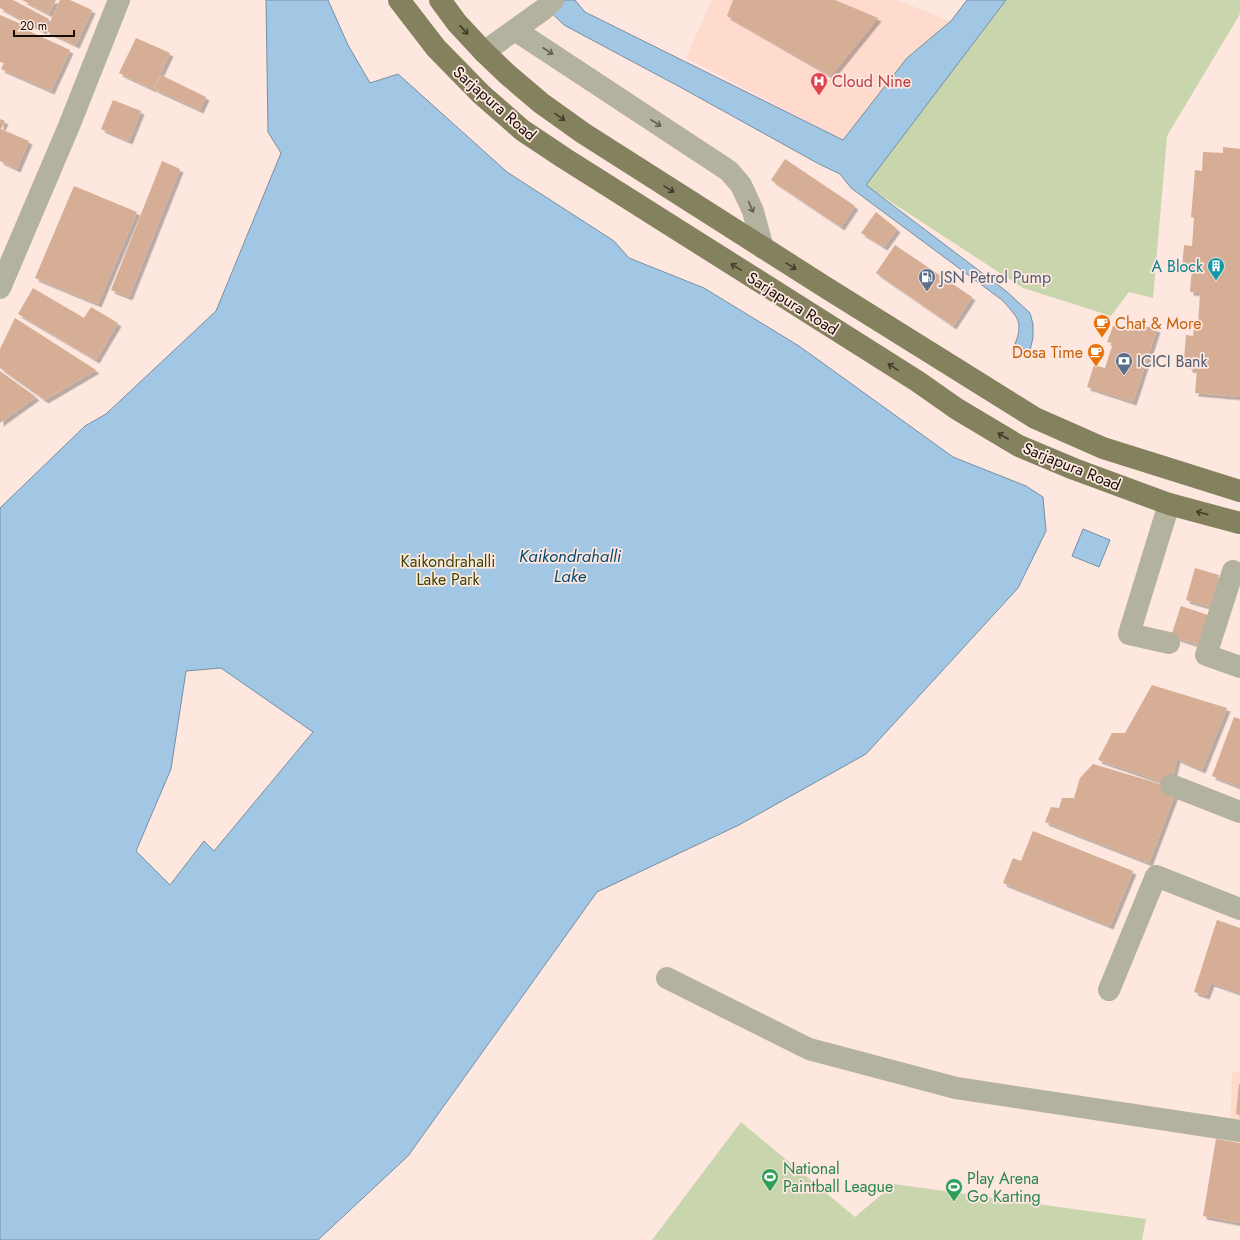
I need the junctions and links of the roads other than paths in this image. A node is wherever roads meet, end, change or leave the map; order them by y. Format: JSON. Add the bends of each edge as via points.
{"nodes":[{"id":1,"x":119,"y":0,"type":"edge"},
{"id":2,"x":399,"y":0,"type":"edge"},
{"id":3,"x":440,"y":0,"type":"edge"},
{"id":4,"x":548,"y":5,"type":"edge"},
{"id":5,"x":515,"y":30,"type":"junction"},
{"id":6,"x":484,"y":52,"type":"junction"},
{"id":7,"x":763,"y":248,"type":"junction"},
{"id":8,"x":0,"y":288,"type":"edge"},
{"id":9,"x":1240,"y":490,"type":"edge"},
{"id":10,"x":1169,"y":504,"type":"junction"},
{"id":11,"x":1240,"y":523,"type":"edge"},
{"id":12,"x":1233,"y":571,"type":"dead end"},
{"id":13,"x":1169,"y":644,"type":"dead end"},
{"id":14,"x":1240,"y":667,"type":"edge"},
{"id":15,"x":1171,"y":785,"type":"dead end"},
{"id":16,"x":1240,"y":812,"type":"edge"},
{"id":17,"x":1240,"y":909,"type":"edge"},
{"id":18,"x":667,"y":978,"type":"dead end"},
{"id":19,"x":1109,"y":990,"type":"dead end"},
{"id":20,"x":1240,"y":1131,"type":"edge"}],
"edges":[{"from":1,"to":8,"type":"street"},
{"from":10,"to":2,"type":"main road","name":"Sarjapura Road","one_way":true,"via":[[1019,446],[564,158],[522,130],[481,94],[436,48]]},
{"from":3,"to":6,"type":"main road","name":"Sarjapura Road","one_way":true},
{"from":4,"to":5,"type":"street"},
{"from":5,"to":6,"type":"street"},
{"from":5,"to":7,"type":"street","one_way":true,"via":[[729,171],[741,185],[753,211]]},
{"from":6,"to":7,"type":"main road","name":"Sarjapura Road","one_way":true,"via":[[541,103],[583,133]]},
{"from":7,"to":9,"type":"main road","name":"Sarjapura Road","one_way":true,"via":[[1035,418],[1103,448]]},
{"from":11,"to":10,"type":"main road","name":"Sarjapura Road","one_way":true},
{"from":10,"to":13,"type":"street","via":[[1129,634]]},
{"from":12,"to":14,"type":"street","via":[[1206,655]]},
{"from":15,"to":16,"type":"street"},
{"from":17,"to":19,"type":"street","via":[[1156,876]]},
{"from":18,"to":20,"type":"street","via":[[809,1049],[956,1088]]}]}
